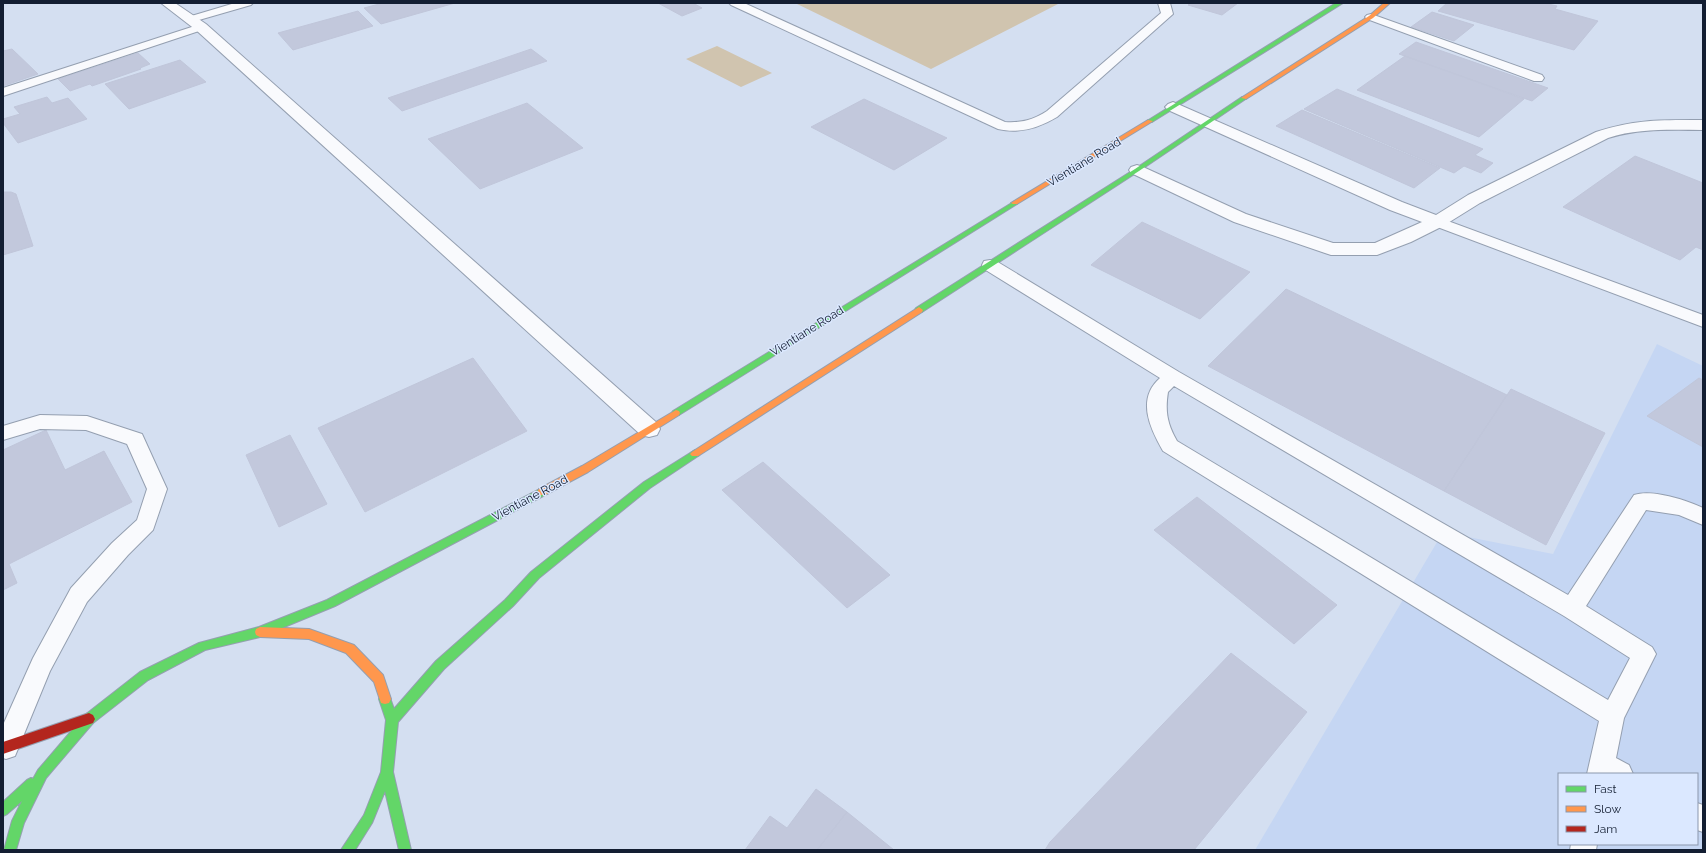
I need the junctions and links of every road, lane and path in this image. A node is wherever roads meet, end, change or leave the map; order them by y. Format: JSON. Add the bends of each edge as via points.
{"nodes":[{"id":1,"x":167,"y":3,"type":"edge"},
{"id":2,"x":247,"y":3,"type":"edge"},
{"id":3,"x":735,"y":3,"type":"edge"},
{"id":4,"x":1164,"y":3,"type":"edge"},
{"id":5,"x":1340,"y":3,"type":"edge"},
{"id":6,"x":1387,"y":3,"type":"edge"},
{"id":7,"x":1371,"y":17,"type":"junction"},
{"id":8,"x":196,"y":23,"type":"junction"},
{"id":9,"x":1538,"y":78,"type":"dead end"},
{"id":10,"x":3,"y":92,"type":"edge"},
{"id":11,"x":1173,"y":107,"type":"junction"},
{"id":12,"x":1208,"y":124,"type":"junction"},
{"id":13,"x":1703,"y":125,"type":"edge"},
{"id":14,"x":1138,"y":170,"type":"junction"},
{"id":15,"x":1437,"y":222,"type":"junction"},
{"id":16,"x":990,"y":265,"type":"junction"},
{"id":17,"x":1703,"y":321,"type":"edge"},
{"id":18,"x":1173,"y":376,"type":"junction"},
{"id":19,"x":649,"y":429,"type":"junction"},
{"id":20,"x":3,"y":433,"type":"edge"},
{"id":21,"x":1703,"y":517,"type":"edge"},
{"id":22,"x":1572,"y":609,"type":"junction"},
{"id":23,"x":260,"y":632,"type":"junction"},
{"id":24,"x":1612,"y":716,"type":"junction"},
{"id":25,"x":89,"y":719,"type":"junction"},
{"id":26,"x":392,"y":720,"type":"junction"},
{"id":27,"x":4,"y":747,"type":"edge"},
{"id":28,"x":1608,"y":771,"type":"edge"},
{"id":29,"x":387,"y":772,"type":"junction"},
{"id":30,"x":42,"y":774,"type":"junction"},
{"id":31,"x":3,"y":810,"type":"edge"},
{"id":32,"x":10,"y":850,"type":"edge"},
{"id":33,"x":347,"y":850,"type":"edge"},
{"id":34,"x":405,"y":850,"type":"edge"}],
"edges":[{"from":1,"to":8,"type":"street"},
{"from":2,"to":8,"type":"lane"},
{"from":3,"to":4,"type":"lane","via":[[1003,126],[1022,127],[1038,124],[1058,109],[1167,14]]},
{"from":5,"to":11,"type":"main road","name":"Vientiane Road"},
{"from":6,"to":7,"type":"main road"},
{"from":7,"to":9,"type":"lane"},
{"from":7,"to":12,"type":"main road"},
{"from":8,"to":10,"type":"lane"},
{"from":8,"to":19,"type":"street"},
{"from":11,"to":12,"type":"street"},
{"from":11,"to":19,"type":"main road","name":"Vientiane Road"},
{"from":12,"to":14,"type":"main road"},
{"from":12,"to":15,"type":"street"},
{"from":13,"to":15,"type":"street","via":[[1646,125],[1602,135],[1474,199]]},
{"from":14,"to":15,"type":"street","via":[[1240,218],[1331,249],[1377,249]]},
{"from":14,"to":16,"type":"main road"},
{"from":15,"to":17,"type":"lane"},
{"from":16,"to":18,"type":"lane"},
{"from":16,"to":26,"type":"main road","via":[[647,485],[535,575],[509,603],[440,665]]},
{"from":18,"to":22,"type":"lane"},
{"from":18,"to":24,"type":"lane","via":[[1158,389],[1156,408],[1159,427],[1170,446]]},
{"from":19,"to":23,"type":"main road","name":"Vientiane Road","via":[[585,469],[414,560],[331,603]]},
{"from":20,"to":27,"type":"lane","via":[[40,422],[87,423],[135,439],[157,489],[146,524],[79,595],[41,666]]},
{"from":21,"to":22,"type":"lane","via":[[1682,507],[1641,501]]},
{"from":22,"to":24,"type":"lane","via":[[1644,654]]},
{"from":23,"to":25,"type":"main road","via":[[196,649],[144,676]]},
{"from":23,"to":26,"type":"main road","via":[[309,634],[350,649],[379,679]]},
{"from":24,"to":28,"type":"lane"},
{"from":25,"to":27,"type":"main road"},
{"from":25,"to":30,"type":"main road"},
{"from":26,"to":29,"type":"main road"},
{"from":29,"to":33,"type":"main road","via":[[368,819]]},
{"from":29,"to":34,"type":"main road"},
{"from":30,"to":31,"type":"main road"},
{"from":30,"to":32,"type":"main road","via":[[18,821]]}]}
